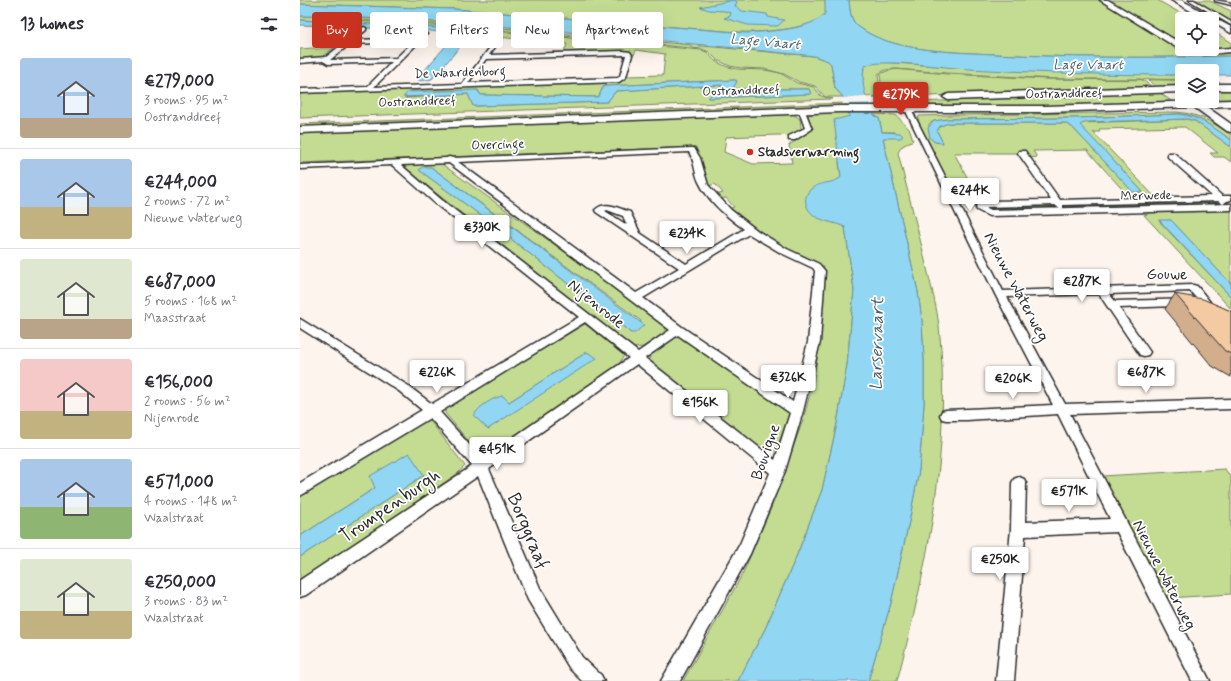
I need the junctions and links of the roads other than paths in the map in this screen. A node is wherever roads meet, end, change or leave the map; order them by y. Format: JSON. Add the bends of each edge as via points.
{"nodes":[{"id":1,"x":1103,"y":0,"type":"edge"},
{"id":2,"x":1191,"y":0,"type":"edge"},
{"id":3,"x":1216,"y":0,"type":"edge"},
{"id":4,"x":1172,"y":2,"type":"edge"},
{"id":5,"x":1231,"y":4,"type":"edge"},
{"id":6,"x":1186,"y":12,"type":"edge"},
{"id":7,"x":1196,"y":12,"type":"edge"},
{"id":8,"x":1219,"y":23,"type":"edge"},
{"id":9,"x":1231,"y":24,"type":"edge"},
{"id":10,"x":1231,"y":30,"type":"edge"},
{"id":11,"x":1219,"y":32,"type":"edge"},
{"id":12,"x":1231,"y":38,"type":"edge"},
{"id":13,"x":1175,"y":42,"type":"edge"},
{"id":14,"x":341,"y":48,"type":"edge"},
{"id":15,"x":410,"y":48,"type":"edge"},
{"id":16,"x":492,"y":48,"type":"edge"},
{"id":17,"x":1231,"y":50,"type":"edge"},
{"id":18,"x":1219,"y":51,"type":"edge"},
{"id":19,"x":485,"y":57,"type":"junction"},
{"id":20,"x":325,"y":60,"type":"junction"},
{"id":21,"x":397,"y":60,"type":"junction"},
{"id":22,"x":300,"y":61,"type":"edge"},
{"id":23,"x":464,"y":85,"type":"junction"},
{"id":24,"x":1231,"y":87,"type":"edge"},
{"id":25,"x":369,"y":88,"type":"junction"},
{"id":26,"x":1219,"y":88,"type":"edge"},
{"id":27,"x":1175,"y":90,"type":"edge"},
{"id":28,"x":300,"y":91,"type":"edge"},
{"id":29,"x":918,"y":98,"type":"dead end"},
{"id":30,"x":934,"y":98,"type":"dead end"},
{"id":31,"x":905,"y":104,"type":"junction"},
{"id":32,"x":838,"y":105,"type":"junction"},
{"id":33,"x":1175,"y":105,"type":"edge"},
{"id":34,"x":1205,"y":108,"type":"edge"},
{"id":35,"x":1206,"y":108,"type":"edge"},
{"id":36,"x":802,"y":111,"type":"junction"},
{"id":37,"x":300,"y":120,"type":"edge"},
{"id":38,"x":1231,"y":122,"type":"edge"},
{"id":39,"x":1231,"y":128,"type":"edge"},
{"id":40,"x":300,"y":130,"type":"edge"},
{"id":41,"x":792,"y":138,"type":"dead end"},
{"id":42,"x":1022,"y":153,"type":"dead end"},
{"id":43,"x":695,"y":154,"type":"joint"},
{"id":44,"x":1171,"y":154,"type":"dead end"},
{"id":45,"x":449,"y":159,"type":"junction"},
{"id":46,"x":394,"y":163,"type":"junction"},
{"id":47,"x":300,"y":167,"type":"edge"},
{"id":48,"x":1220,"y":199,"type":"junction"},
{"id":49,"x":1057,"y":203,"type":"junction"},
{"id":50,"x":1230,"y":204,"type":"edge"},
{"id":51,"x":1064,"y":211,"type":"junction"},
{"id":52,"x":749,"y":230,"type":"junction"},
{"id":53,"x":636,"y":235,"type":"dead end"},
{"id":54,"x":685,"y":268,"type":"junction"},
{"id":55,"x":1102,"y":291,"type":"junction"},
{"id":56,"x":1000,"y":294,"type":"junction"},
{"id":57,"x":636,"y":298,"type":"junction"},
{"id":58,"x":1111,"y":305,"type":"junction"},
{"id":59,"x":586,"y":317,"type":"junction"},
{"id":60,"x":300,"y":323,"type":"edge"},
{"id":61,"x":678,"y":330,"type":"junction"},
{"id":62,"x":1144,"y":352,"type":"dead end"},
{"id":63,"x":637,"y":358,"type":"junction"},
{"id":64,"x":1231,"y":404,"type":"edge"},
{"id":65,"x":1062,"y":410,"type":"junction"},
{"id":66,"x":432,"y":411,"type":"junction"},
{"id":67,"x":797,"y":411,"type":"junction"},
{"id":68,"x":946,"y":415,"type":"dead end"},
{"id":69,"x":481,"y":467,"type":"junction"},
{"id":70,"x":778,"y":471,"type":"junction"},
{"id":71,"x":1019,"y":483,"type":"dead end"},
{"id":72,"x":300,"y":490,"type":"edge"},
{"id":73,"x":1120,"y":525,"type":"junction"},
{"id":74,"x":1018,"y":529,"type":"junction"},
{"id":75,"x":300,"y":589,"type":"edge"},
{"id":76,"x":595,"y":681,"type":"edge"},
{"id":77,"x":670,"y":681,"type":"edge"},
{"id":78,"x":1005,"y":681,"type":"edge"},
{"id":79,"x":1201,"y":681,"type":"edge"}],
"edges":[{"from":1,"to":13,"type":"street"},
{"from":2,"to":9,"type":"street"},
{"from":3,"to":5,"type":"street"},
{"from":4,"to":6,"type":"main road"},
{"from":4,"to":7,"type":"main road"},
{"from":8,"to":10,"type":"main road"},
{"from":11,"to":12,"type":"main road"},
{"from":14,"to":20,"type":"street"},
{"from":15,"to":21,"type":"street"},
{"from":16,"to":19,"type":"street"},
{"from":17,"to":18,"type":"street"},
{"from":19,"to":23,"type":"street"},
{"from":19,"to":23,"type":"street","name":"De Waardenborg","via":[[627,53],[629,55],[621,80]]},
{"from":20,"to":21,"type":"street"},
{"from":20,"to":22,"type":"street"},
{"from":21,"to":25,"type":"street"},
{"from":23,"to":25,"type":"street","name":"De Waardenborg"},
{"from":24,"to":26,"type":"main road"},
{"from":25,"to":28,"type":"street","name":"De Waardenborg"},
{"from":27,"to":30,"type":"main road","name":"Oostranddreef"},
{"from":29,"to":31,"type":"main road","name":"Oostranddreef"},
{"from":31,"to":32,"type":"main road","name":"Oostranddreef"},
{"from":31,"to":33,"type":"main road","name":"Oostranddreef","via":[[1052,109]]},
{"from":31,"to":56,"type":"street","name":"Nieuwe Waterweg"},
{"from":32,"to":36,"type":"main road","name":"Oostranddreef"},
{"from":32,"to":37,"type":"main road","name":"Oostranddreef"},
{"from":34,"to":39,"type":"main road"},
{"from":35,"to":38,"type":"main road"},
{"from":36,"to":40,"type":"main road","name":"Oostranddreef"},
{"from":36,"to":41,"type":"street","via":[[808,128]]},
{"from":42,"to":49,"type":"street"},
{"from":43,"to":45,"type":"street","name":"Overcinge","via":[[691,150]]},
{"from":43,"to":52,"type":"street","name":"Bouvigne","via":[[700,180],[726,211]]},
{"from":44,"to":48,"type":"street","name":"Merwede"},
{"from":45,"to":46,"type":"street","name":"Overcinge"},
{"from":45,"to":57,"type":"street","name":"Nijenrode"},
{"from":46,"to":47,"type":"street","name":"Overcinge"},
{"from":46,"to":59,"type":"street","name":"Nijenrode","via":[[440,203]]},
{"from":48,"to":49,"type":"street","name":"Merwede"},
{"from":48,"to":50,"type":"street","name":"Merwede"},
{"from":49,"to":51,"type":"street"},
{"from":49,"to":51,"type":"street","name":"Merwede","via":[[985,204],[980,208],[989,213]]},
{"from":50,"to":51,"type":"street","name":"Merwede"},
{"from":52,"to":54,"type":"street"},
{"from":52,"to":67,"type":"street","name":"Bouvigne","via":[[778,248],[816,266],[820,271],[814,342]]},
{"from":53,"to":54,"type":"street"},
{"from":54,"to":57,"type":"street"},
{"from":55,"to":56,"type":"street","name":"Gouwe"},
{"from":55,"to":58,"type":"street"},
{"from":55,"to":58,"type":"street","name":"Gouwe","via":[[1193,288],[1205,302]]},
{"from":56,"to":65,"type":"street","name":"Nieuwe Waterweg"},
{"from":57,"to":61,"type":"street","name":"Nijenrode"},
{"from":58,"to":62,"type":"street"},
{"from":59,"to":63,"type":"street","name":"Nijenrode"},
{"from":59,"to":66,"type":"street"},
{"from":60,"to":66,"type":"street","name":"Borggraaf","via":[[403,388]]},
{"from":61,"to":63,"type":"street","name":"Trompenburgh"},
{"from":61,"to":67,"type":"street","name":"Nijenrode"},
{"from":63,"to":69,"type":"street","name":"Trompenburgh"},
{"from":63,"to":70,"type":"street","name":"Nijenrode"},
{"from":64,"to":65,"type":"street"},
{"from":65,"to":68,"type":"street"},
{"from":65,"to":73,"type":"street","name":"Nieuwe Waterweg"},
{"from":66,"to":69,"type":"street","name":"Borggraaf"},
{"from":66,"to":72,"type":"street"},
{"from":67,"to":70,"type":"street","name":"Bouvigne"},
{"from":69,"to":75,"type":"street","name":"Trompenburgh"},
{"from":69,"to":76,"type":"street","name":"Borggraaf","via":[[534,594],[576,663]]},
{"from":70,"to":77,"type":"street","name":"Bouvigne","via":[[746,549]]},
{"from":71,"to":74,"type":"street"},
{"from":73,"to":74,"type":"street"},
{"from":73,"to":79,"type":"street","name":"Nieuwe Waterweg"},
{"from":74,"to":78,"type":"street"}]}
